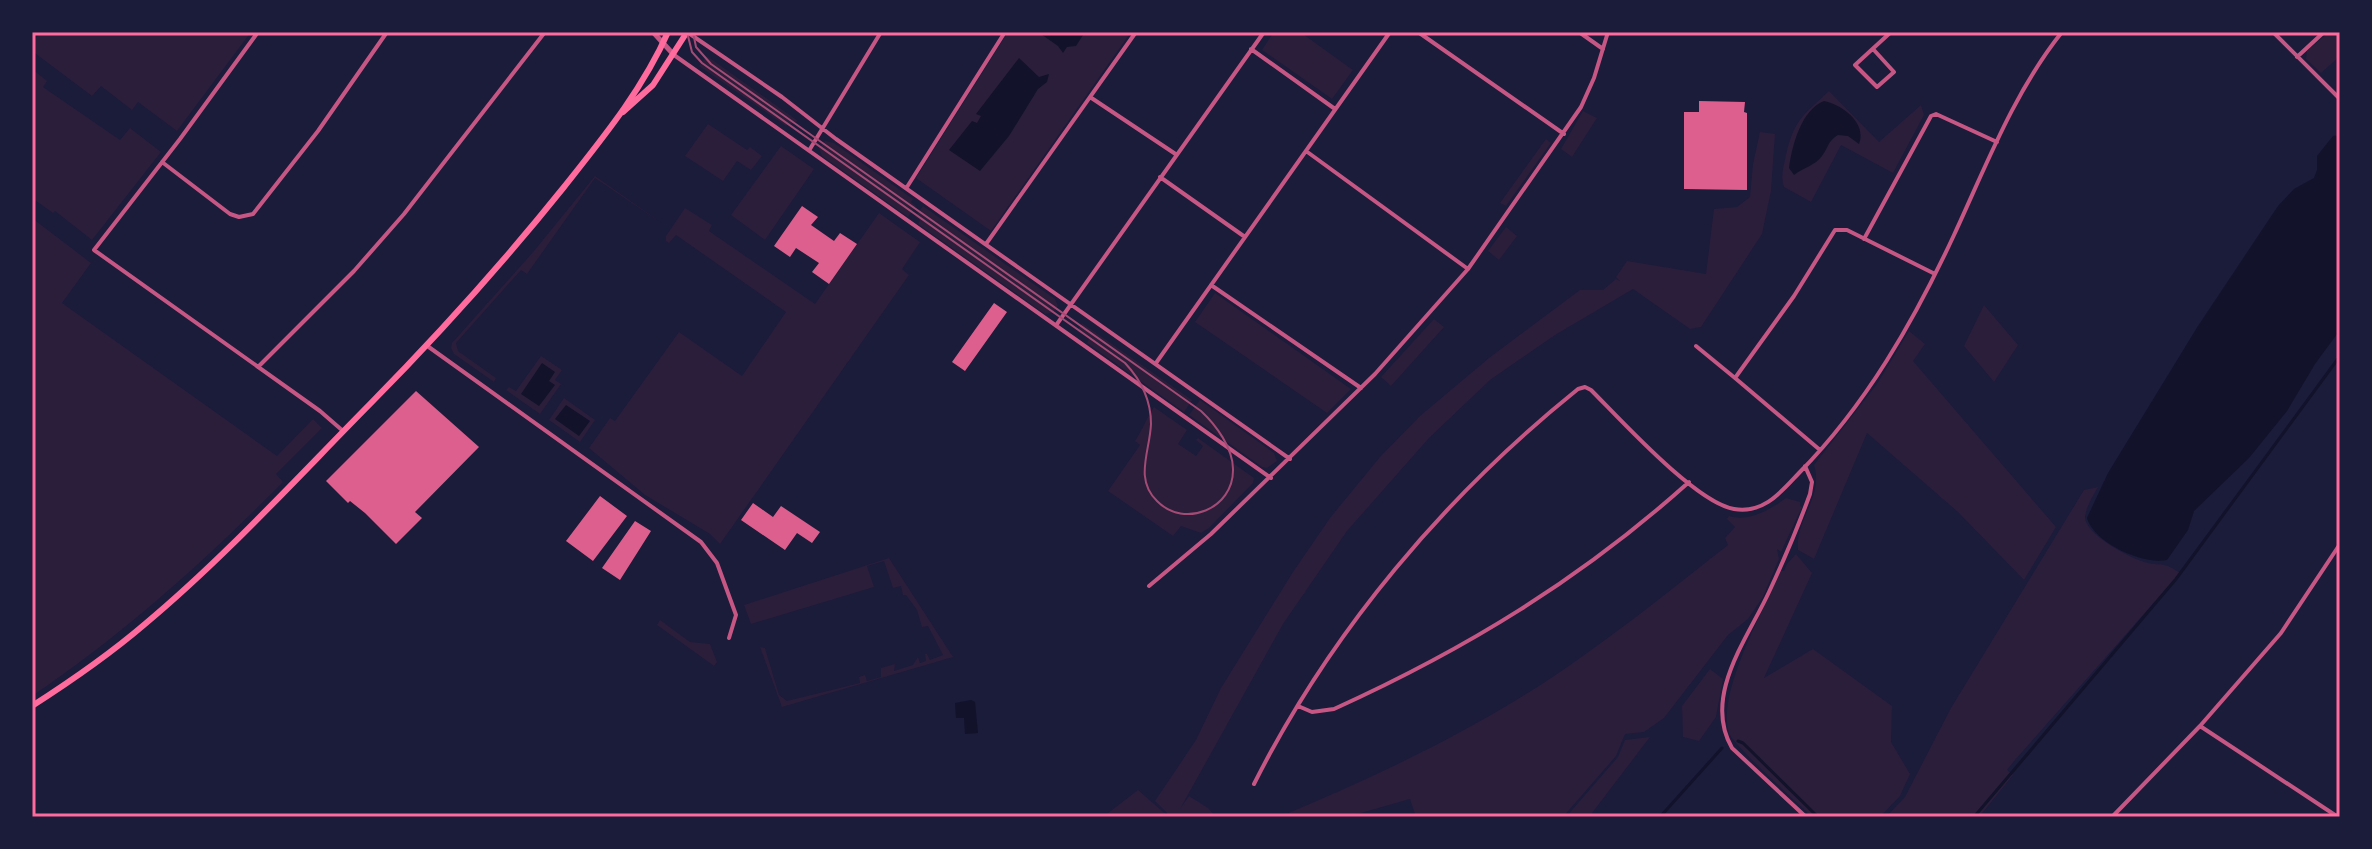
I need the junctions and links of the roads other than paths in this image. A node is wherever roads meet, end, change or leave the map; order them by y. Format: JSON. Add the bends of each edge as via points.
{"nodes":[{"id":1,"x":258,"y":32,"type":"edge"},
{"id":2,"x":387,"y":32,"type":"edge"},
{"id":3,"x":545,"y":32,"type":"edge"},
{"id":4,"x":653,"y":32,"type":"edge"},
{"id":5,"x":668,"y":32,"type":"edge"},
{"id":6,"x":687,"y":32,"type":"edge"},
{"id":7,"x":881,"y":32,"type":"edge"},
{"id":8,"x":1005,"y":32,"type":"edge"},
{"id":9,"x":1136,"y":32,"type":"edge"},
{"id":10,"x":1264,"y":32,"type":"edge"},
{"id":11,"x":1390,"y":32,"type":"edge"},
{"id":12,"x":1418,"y":32,"type":"edge"},
{"id":13,"x":1579,"y":32,"type":"edge"},
{"id":14,"x":1608,"y":32,"type":"edge"},
{"id":15,"x":1891,"y":32,"type":"edge"},
{"id":16,"x":2062,"y":32,"type":"edge"},
{"id":17,"x":2273,"y":32,"type":"edge"},
{"id":18,"x":2324,"y":32,"type":"edge"},
{"id":19,"x":663,"y":43,"type":"junction"},
{"id":20,"x":1251,"y":49,"type":"junction"},
{"id":21,"x":1603,"y":49,"type":"junction"},
{"id":22,"x":1873,"y":49,"type":"junction"},
{"id":23,"x":674,"y":55,"type":"junction"},
{"id":24,"x":2297,"y":57,"type":"junction"},
{"id":25,"x":1090,"y":97,"type":"junction"},
{"id":26,"x":2340,"y":99,"type":"edge"},
{"id":27,"x":1335,"y":109,"type":"junction"},
{"id":28,"x":620,"y":114,"type":"junction"},
{"id":29,"x":823,"y":129,"type":"junction"},
{"id":30,"x":1564,"y":134,"type":"junction"},
{"id":31,"x":1997,"y":142,"type":"junction"},
{"id":32,"x":809,"y":150,"type":"junction"},
{"id":33,"x":1306,"y":151,"type":"junction"},
{"id":34,"x":1177,"y":155,"type":"junction"},
{"id":35,"x":162,"y":162,"type":"junction"},
{"id":36,"x":1160,"y":177,"type":"junction"},
{"id":37,"x":907,"y":187,"type":"junction"},
{"id":38,"x":1245,"y":237,"type":"junction"},
{"id":39,"x":1864,"y":239,"type":"junction"},
{"id":40,"x":986,"y":244,"type":"junction"},
{"id":41,"x":1468,"y":269,"type":"junction"},
{"id":42,"x":1935,"y":274,"type":"junction"},
{"id":43,"x":1211,"y":285,"type":"junction"},
{"id":44,"x":1070,"y":306,"type":"junction"},
{"id":45,"x":1057,"y":325,"type":"junction"},
{"id":46,"x":426,"y":345,"type":"junction"},
{"id":47,"x":1696,"y":346,"type":"dead end"},
{"id":48,"x":1156,"y":364,"type":"junction"},
{"id":49,"x":257,"y":368,"type":"junction"},
{"id":50,"x":1735,"y":378,"type":"junction"},
{"id":51,"x":1362,"y":388,"type":"junction"},
{"id":52,"x":343,"y":431,"type":"junction"},
{"id":53,"x":1820,"y":450,"type":"junction"},
{"id":54,"x":1290,"y":459,"type":"junction"},
{"id":55,"x":1805,"y":466,"type":"junction"},
{"id":56,"x":1271,"y":478,"type":"junction"},
{"id":57,"x":1689,"y":482,"type":"junction"},
{"id":58,"x":2340,"y":544,"type":"edge"},
{"id":59,"x":1149,"y":586,"type":"dead end"},
{"id":60,"x":729,"y":638,"type":"dead end"},
{"id":61,"x":32,"y":706,"type":"edge"},
{"id":62,"x":1298,"y":706,"type":"junction"},
{"id":63,"x":2200,"y":726,"type":"junction"},
{"id":64,"x":1254,"y":784,"type":"dead end"},
{"id":65,"x":1806,"y":817,"type":"edge"},
{"id":66,"x":2112,"y":817,"type":"edge"},
{"id":67,"x":2338,"y":817,"type":"edge"}],
"edges":[{"from":1,"to":35,"type":"street"},
{"from":2,"to":35,"type":"street","via":[[253,214],[230,214]]},
{"from":3,"to":49,"type":"street","via":[[397,222]]},
{"from":4,"to":19,"type":"street"},
{"from":5,"to":19,"type":"main road"},
{"from":6,"to":23,"type":"main road"},
{"from":6,"to":29,"type":"street"},
{"from":7,"to":29,"type":"street"},
{"from":8,"to":37,"type":"street"},
{"from":9,"to":25,"type":"street"},
{"from":10,"to":20,"type":"street"},
{"from":11,"to":27,"type":"street"},
{"from":12,"to":30,"type":"street"},
{"from":13,"to":21,"type":"street"},
{"from":14,"to":21,"type":"street"},
{"from":15,"to":22,"type":"street"},
{"from":16,"to":31,"type":"street","via":[[2029,78]]},
{"from":17,"to":24,"type":"street"},
{"from":18,"to":24,"type":"street"},
{"from":19,"to":23,"type":"street"},
{"from":19,"to":28,"type":"main road"},
{"from":20,"to":27,"type":"street"},
{"from":20,"to":34,"type":"street"},
{"from":21,"to":30,"type":"street","via":[[1584,101]]},
{"from":22,"to":22,"type":"street","via":[[1894,72],[1877,87],[1855,65]]},
{"from":23,"to":28,"type":"main road","via":[[653,85]]},
{"from":23,"to":32,"type":"street"},
{"from":24,"to":26,"type":"street"},
{"from":25,"to":34,"type":"street"},
{"from":25,"to":40,"type":"street"},
{"from":27,"to":33,"type":"street"},
{"from":28,"to":46,"type":"main road","via":[[515,246]]},
{"from":29,"to":32,"type":"street"},
{"from":29,"to":37,"type":"street"},
{"from":30,"to":41,"type":"street"},
{"from":31,"to":39,"type":"street","via":[[1931,116]]},
{"from":31,"to":42,"type":"street"},
{"from":32,"to":45,"type":"street"},
{"from":33,"to":38,"type":"street"},
{"from":33,"to":41,"type":"street"},
{"from":34,"to":36,"type":"street"},
{"from":35,"to":49,"type":"street","via":[[94,250]]},
{"from":36,"to":38,"type":"street"},
{"from":36,"to":44,"type":"street"},
{"from":37,"to":40,"type":"street"},
{"from":38,"to":43,"type":"street"},
{"from":39,"to":42,"type":"street"},
{"from":39,"to":50,"type":"street","via":[[1843,228],[1831,233]]},
{"from":40,"to":44,"type":"street"},
{"from":41,"to":51,"type":"street"},
{"from":42,"to":53,"type":"street","via":[[1880,372]]},
{"from":43,"to":48,"type":"street"},
{"from":43,"to":51,"type":"street"},
{"from":44,"to":45,"type":"street"},
{"from":44,"to":48,"type":"street"},
{"from":45,"to":56,"type":"street"},
{"from":46,"to":52,"type":"main road"},
{"from":46,"to":60,"type":"street","via":[[701,542],[717,563],[736,615]]},
{"from":47,"to":50,"type":"street"},
{"from":48,"to":54,"type":"street"},
{"from":49,"to":52,"type":"street"},
{"from":50,"to":53,"type":"street"},
{"from":51,"to":54,"type":"street"},
{"from":52,"to":61,"type":"main road","via":[[154,617]]},
{"from":53,"to":55,"type":"street"},
{"from":54,"to":56,"type":"street"},
{"from":55,"to":57,"type":"street","via":[[1767,503],[1751,509],[1711,500]]},
{"from":55,"to":65,"type":"street","via":[[1812,482],[1810,494],[1768,595],[1736,655],[1722,719],[1732,748]]},
{"from":56,"to":59,"type":"street"},
{"from":57,"to":62,"type":"street","via":[[1601,556],[1471,640],[1334,709],[1312,712]]},
{"from":57,"to":62,"type":"street","via":[[1591,390],[1578,389],[1535,423],[1444,512],[1364,608]]},
{"from":58,"to":63,"type":"street","via":[[2281,633]]},
{"from":62,"to":64,"type":"street"},
{"from":63,"to":66,"type":"street"},
{"from":63,"to":67,"type":"street"}]}
